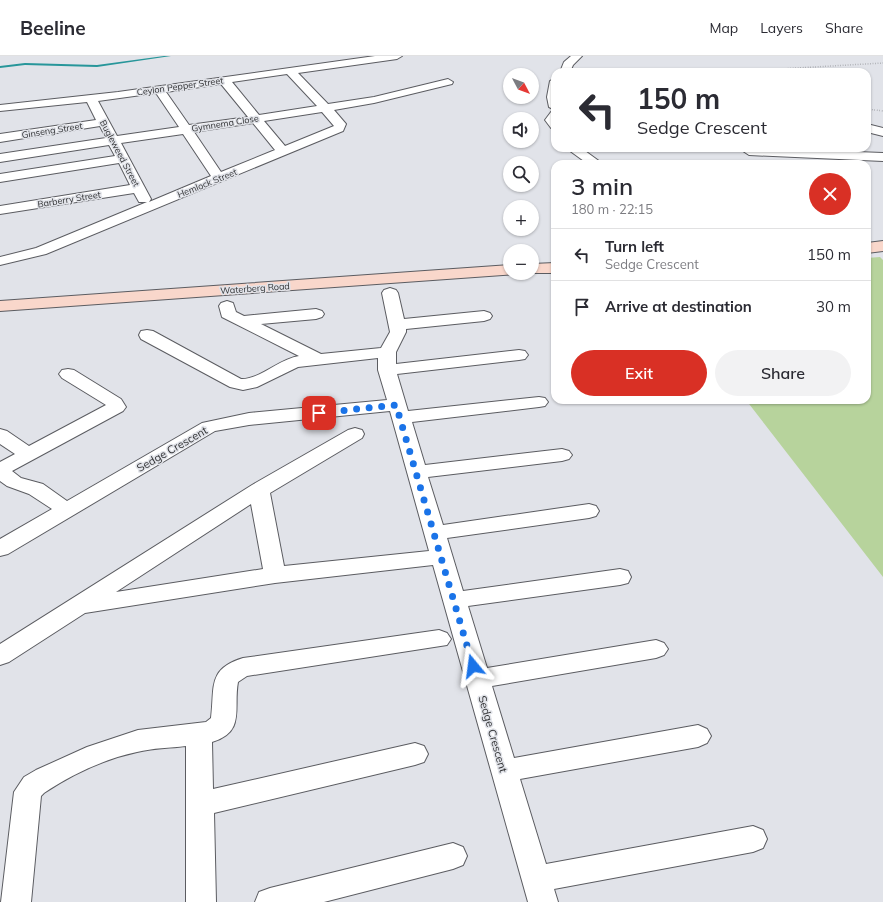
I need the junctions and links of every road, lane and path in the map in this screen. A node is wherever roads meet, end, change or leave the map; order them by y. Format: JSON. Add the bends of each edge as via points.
{"nodes":[{"id":1,"x":397,"y":56,"type":"edge"},
{"id":2,"x":578,"y":56,"type":"edge"},
{"id":3,"x":883,"y":63,"type":"edge"},
{"id":4,"x":566,"y":68,"type":"edge"},
{"id":5,"x":797,"y":68,"type":"edge"},
{"id":6,"x":290,"y":71,"type":"junction"},
{"id":7,"x":224,"y":80,"type":"junction"},
{"id":8,"x":448,"y":82,"type":"dead end"},
{"id":9,"x":159,"y":89,"type":"junction"},
{"id":10,"x":91,"y":98,"type":"junction"},
{"id":11,"x":0,"y":108,"type":"edge"},
{"id":12,"x":326,"y":108,"type":"junction"},
{"id":13,"x":871,"y":110,"type":"edge"},
{"id":14,"x":883,"y":112,"type":"edge"},
{"id":15,"x":256,"y":118,"type":"junction"},
{"id":16,"x":104,"y":122,"type":"junction"},
{"id":17,"x":186,"y":129,"type":"junction"},
{"id":18,"x":871,"y":129,"type":"edge"},
{"id":19,"x":883,"y":132,"type":"edge"},
{"id":20,"x":0,"y":138,"type":"edge"},
{"id":21,"x":113,"y":140,"type":"junction"},
{"id":22,"x":283,"y":152,"type":"junction"},
{"id":23,"x":578,"y":152,"type":"edge"},
{"id":24,"x":812,"y":152,"type":"edge"},
{"id":25,"x":883,"y":157,"type":"edge"},
{"id":26,"x":0,"y":158,"type":"edge"},
{"id":27,"x":123,"y":159,"type":"junction"},
{"id":28,"x":591,"y":160,"type":"edge"},
{"id":29,"x":0,"y":178,"type":"edge"},
{"id":30,"x":219,"y":178,"type":"junction"},
{"id":31,"x":138,"y":188,"type":"junction"},
{"id":32,"x":148,"y":208,"type":"junction"},
{"id":33,"x":0,"y":210,"type":"edge"},
{"id":34,"x":883,"y":246,"type":"edge"},
{"id":35,"x":871,"y":248,"type":"edge"},
{"id":36,"x":0,"y":261,"type":"edge"},
{"id":37,"x":551,"y":268,"type":"edge"},
{"id":38,"x":539,"y":269,"type":"edge"},
{"id":39,"x":503,"y":270,"type":"edge"},
{"id":40,"x":390,"y":293,"type":"dead end"},
{"id":41,"x":0,"y":306,"type":"edge"},
{"id":42,"x":227,"y":306,"type":"dead end"},
{"id":43,"x":316,"y":314,"type":"dead end"},
{"id":44,"x":484,"y":316,"type":"dead end"},
{"id":45,"x":240,"y":321,"type":"junction"},
{"id":46,"x":397,"y":325,"type":"junction"},
{"id":47,"x":147,"y":334,"type":"dead end"},
{"id":48,"x":387,"y":352,"type":"junction"},
{"id":49,"x":519,"y":355,"type":"dead end"},
{"id":50,"x":318,"y":360,"type":"junction"},
{"id":51,"x":386,"y":370,"type":"junction"},
{"id":52,"x":68,"y":374,"type":"dead end"},
{"id":53,"x":538,"y":402,"type":"dead end"},
{"id":54,"x":398,"y":411,"type":"junction"},
{"id":55,"x":355,"y":434,"type":"dead end"},
{"id":56,"x":0,"y":435,"type":"edge"},
{"id":57,"x":562,"y":454,"type":"dead end"},
{"id":58,"x":29,"y":455,"type":"junction"},
{"id":59,"x":0,"y":471,"type":"edge"},
{"id":60,"x":416,"y":472,"type":"junction"},
{"id":61,"x":259,"y":490,"type":"junction"},
{"id":62,"x":67,"y":510,"type":"junction"},
{"id":63,"x":589,"y":511,"type":"dead end"},
{"id":64,"x":434,"y":533,"type":"junction"},
{"id":65,"x":0,"y":550,"type":"edge"},
{"id":66,"x":441,"y":557,"type":"junction"},
{"id":67,"x":275,"y":575,"type":"junction"},
{"id":68,"x":620,"y":577,"type":"dead end"},
{"id":69,"x":454,"y":600,"type":"junction"},
{"id":70,"x":79,"y":606,"type":"junction"},
{"id":71,"x":438,"y":639,"type":"dead end"},
{"id":72,"x":656,"y":649,"type":"dead end"},
{"id":73,"x":0,"y":656,"type":"edge"},
{"id":74,"x":477,"y":679,"type":"junction"},
{"id":75,"x":199,"y":734,"type":"junction"},
{"id":76,"x":698,"y":736,"type":"dead end"},
{"id":77,"x":415,"y":754,"type":"dead end"},
{"id":78,"x":504,"y":771,"type":"junction"},
{"id":79,"x":200,"y":804,"type":"junction"},
{"id":80,"x":753,"y":839,"type":"dead end"},
{"id":81,"x":453,"y":856,"type":"dead end"},
{"id":82,"x":540,"y":890,"type":"edge"},
{"id":83,"x":16,"y":902,"type":"edge"},
{"id":84,"x":201,"y":902,"type":"edge"},
{"id":85,"x":270,"y":902,"type":"edge"}],
"edges":[{"from":1,"to":6,"type":"street","name":"Ceylon Pepper Street"},
{"from":2,"to":4,"type":"street"},
{"from":3,"to":5,"type":"path"},
{"from":6,"to":7,"type":"street","name":"Ceylon Pepper Street"},
{"from":6,"to":12,"type":"street","name":"Hemlock Street"},
{"from":7,"to":9,"type":"street","name":"Ceylon Pepper Street"},
{"from":7,"to":15,"type":"street"},
{"from":8,"to":12,"type":"street","name":"Gymnema Close","via":[[374,100]]},
{"from":9,"to":10,"type":"street","name":"Ceylon Pepper Street"},
{"from":9,"to":17,"type":"street"},
{"from":10,"to":11,"type":"street","name":"Ceylon Pepper Street"},
{"from":10,"to":16,"type":"street","name":"Bugleweed Street"},
{"from":12,"to":15,"type":"street","name":"Gymnema Close"},
{"from":12,"to":22,"type":"street","name":"Hemlock Street","via":[[340,127]]},
{"from":13,"to":14,"type":"path"},
{"from":15,"to":17,"type":"street","name":"Gymnema Close"},
{"from":15,"to":22,"type":"street"},
{"from":16,"to":20,"type":"street","name":"Ginseng Street"},
{"from":16,"to":21,"type":"street","name":"Bugleweed Street"},
{"from":17,"to":21,"type":"street","name":"Gymnema Close"},
{"from":17,"to":30,"type":"street"},
{"from":18,"to":19,"type":"street"},
{"from":21,"to":26,"type":"street","name":"Gymnema Close"},
{"from":21,"to":27,"type":"street","name":"Bugleweed Street"},
{"from":22,"to":30,"type":"street","name":"Hemlock Street"},
{"from":23,"to":28,"type":"street"},
{"from":24,"to":25,"type":"street"},
{"from":27,"to":29,"type":"street"},
{"from":27,"to":31,"type":"street","name":"Bugleweed Street"},
{"from":30,"to":32,"type":"street","name":"Hemlock Street"},
{"from":31,"to":32,"type":"street","name":"Bugleweed Street"},
{"from":31,"to":33,"type":"street","name":"Barberry Street"},
{"from":32,"to":36,"type":"street","name":"Hemlock Street","via":[[41,251]]},
{"from":34,"to":35,"type":"street"},
{"from":37,"to":38,"type":"street"},
{"from":39,"to":41,"type":"street","name":"Waterberg Road"},
{"from":40,"to":46,"type":"street"},
{"from":42,"to":45,"type":"street","via":[[228,314]]},
{"from":43,"to":45,"type":"street"},
{"from":44,"to":46,"type":"street"},
{"from":45,"to":50,"type":"street"},
{"from":46,"to":48,"type":"street","via":[[398,332]]},
{"from":47,"to":50,"type":"street","via":[[240,385],[253,383],[294,362]]},
{"from":48,"to":50,"type":"street"},
{"from":48,"to":51,"type":"street"},
{"from":49,"to":51,"type":"street"},
{"from":51,"to":54,"type":"street"},
{"from":52,"to":58,"type":"street","via":[[115,403],[117,407]]},
{"from":53,"to":54,"type":"street"},
{"from":54,"to":60,"type":"street","name":"Sedge Crescent"},
{"from":54,"to":62,"type":"street","name":"Sedge Crescent","via":[[249,420],[216,425],[196,434]]},
{"from":55,"to":61,"type":"street"},
{"from":56,"to":58,"type":"street"},
{"from":57,"to":60,"type":"street"},
{"from":58,"to":59,"type":"street"},
{"from":59,"to":62,"type":"street","via":[[14,482],[36,489]]},
{"from":60,"to":64,"type":"street","name":"Sedge Crescent"},
{"from":61,"to":67,"type":"street"},
{"from":61,"to":70,"type":"street"},
{"from":62,"to":65,"type":"street","name":"Sedge Crescent"},
{"from":63,"to":64,"type":"street"},
{"from":64,"to":66,"type":"street","name":"Sedge Crescent"},
{"from":66,"to":67,"type":"street"},
{"from":66,"to":69,"type":"street","name":"Sedge Crescent"},
{"from":67,"to":70,"type":"street"},
{"from":68,"to":69,"type":"street"},
{"from":69,"to":74,"type":"street","name":"Sedge Crescent"},
{"from":70,"to":73,"type":"street"},
{"from":71,"to":75,"type":"street","via":[[236,669],[225,679],[225,714],[222,724],[214,731]]},
{"from":72,"to":74,"type":"street"},
{"from":74,"to":78,"type":"street","name":"Sedge Crescent"},
{"from":75,"to":79,"type":"street"},
{"from":75,"to":83,"type":"street","via":[[134,742],[54,773],[32,786],[28,792]]},
{"from":76,"to":78,"type":"street"},
{"from":77,"to":79,"type":"street"},
{"from":78,"to":82,"type":"street","name":"Sedge Crescent"},
{"from":79,"to":84,"type":"street"},
{"from":80,"to":82,"type":"street"},
{"from":81,"to":85,"type":"street"}]}
